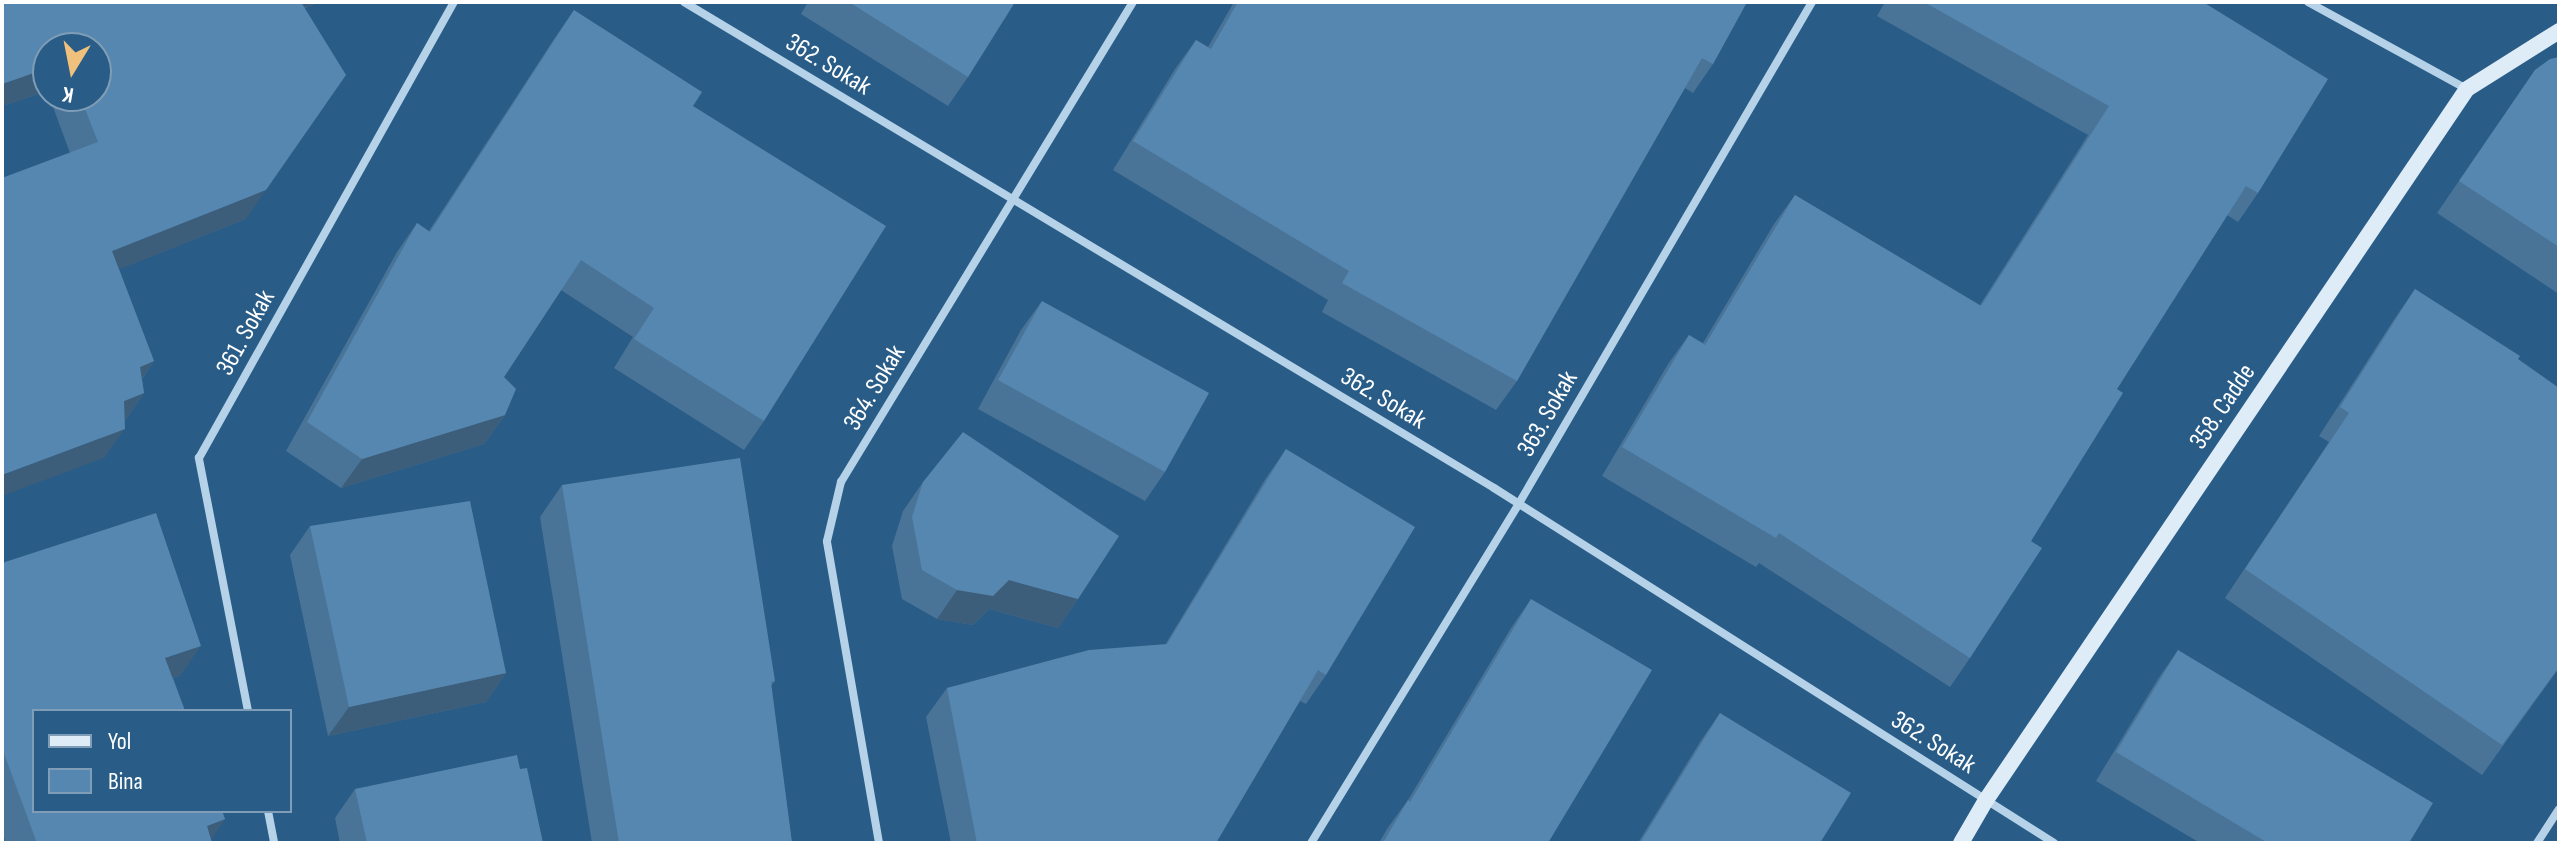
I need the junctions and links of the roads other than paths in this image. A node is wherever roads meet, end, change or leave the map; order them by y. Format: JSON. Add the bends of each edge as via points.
{"nodes":[{"id":1,"x":454,"y":2,"type":"edge"},
{"id":2,"x":684,"y":2,"type":"edge"},
{"id":3,"x":1133,"y":2,"type":"edge"},
{"id":4,"x":1812,"y":2,"type":"edge"},
{"id":5,"x":2308,"y":2,"type":"edge"},
{"id":6,"x":2559,"y":31,"type":"edge"},
{"id":7,"x":2467,"y":89,"type":"junction"},
{"id":8,"x":1012,"y":200,"type":"junction"},
{"id":9,"x":1518,"y":505,"type":"junction"},
{"id":10,"x":248,"y":709,"type":"edge"},
{"id":11,"x":1986,"y":800,"type":"junction"},
{"id":12,"x":2559,"y":809,"type":"edge"},
{"id":13,"x":268,"y":813,"type":"edge"},
{"id":14,"x":274,"y":843,"type":"edge"},
{"id":15,"x":879,"y":843,"type":"edge"},
{"id":16,"x":1311,"y":843,"type":"edge"},
{"id":17,"x":1961,"y":843,"type":"edge"},
{"id":18,"x":2054,"y":843,"type":"edge"},
{"id":19,"x":2537,"y":843,"type":"edge"}],
"edges":[{"from":1,"to":10,"type":"street","name":"361. Sokak","via":[[199,458]]},
{"from":2,"to":8,"type":"street","name":"362. Sokak"},
{"from":3,"to":8,"type":"street","name":"364. Sokak"},
{"from":4,"to":9,"type":"street","name":"363. Sokak"},
{"from":5,"to":7,"type":"street"},
{"from":6,"to":7,"type":"street","name":"358. Cadde"},
{"from":7,"to":11,"type":"street","name":"358. Cadde"},
{"from":8,"to":9,"type":"street","name":"362. Sokak"},
{"from":8,"to":15,"type":"street","name":"364. Sokak","via":[[841,482],[827,541]]},
{"from":9,"to":11,"type":"street","name":"362. Sokak"},
{"from":9,"to":16,"type":"street","name":"363. Sokak"},
{"from":11,"to":17,"type":"street","name":"358. Cadde"},
{"from":11,"to":18,"type":"street","name":"362. Sokak"},
{"from":12,"to":19,"type":"street"},
{"from":13,"to":14,"type":"street"}]}
